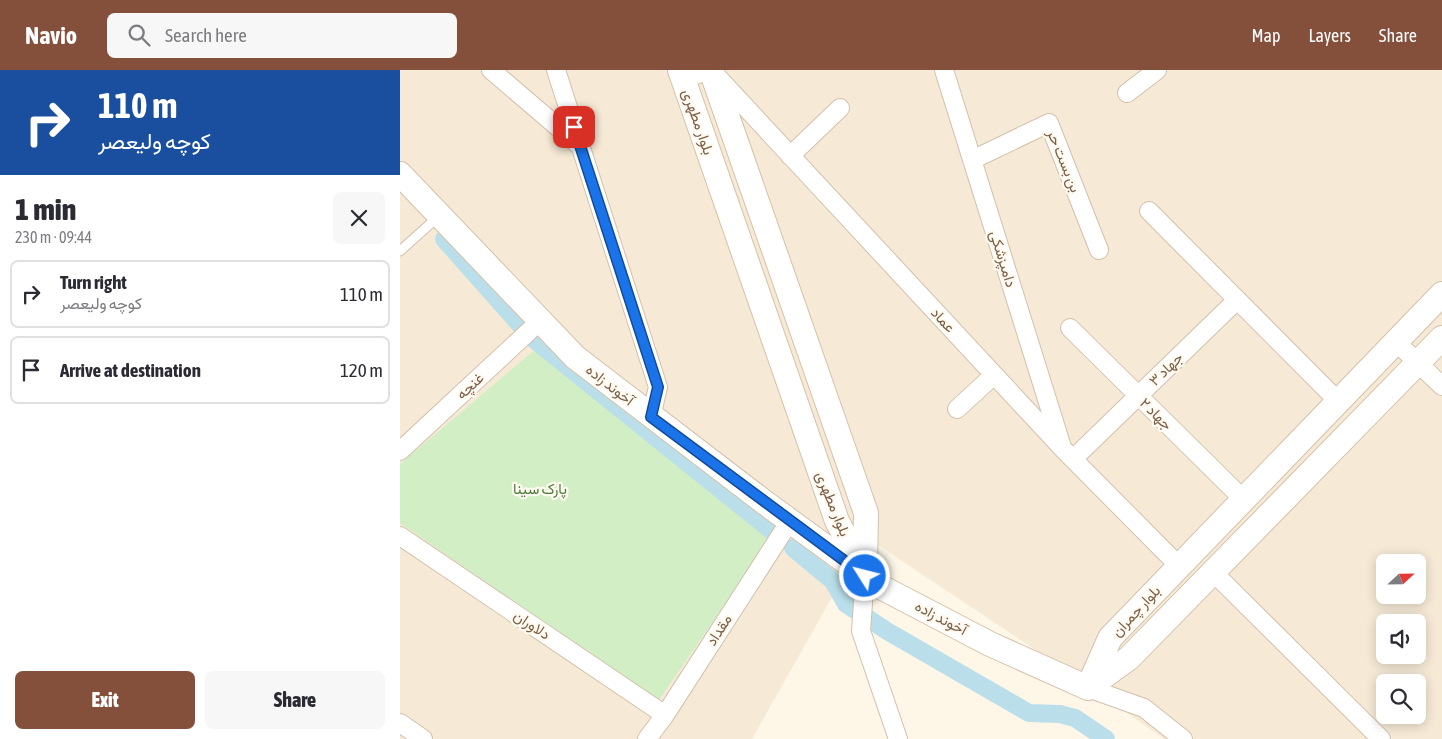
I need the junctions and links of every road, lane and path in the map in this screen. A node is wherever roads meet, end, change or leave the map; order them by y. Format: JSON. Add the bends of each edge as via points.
{"nodes":[{"id":1,"x":491,"y":70,"type":"edge"},
{"id":2,"x":556,"y":70,"type":"edge"},
{"id":3,"x":711,"y":70,"type":"edge"},
{"id":4,"x":944,"y":70,"type":"edge"},
{"id":5,"x":1156,"y":70,"type":"edge"},
{"id":6,"x":681,"y":75,"type":"edge"},
{"id":7,"x":1127,"y":93,"type":"dead end"},
{"id":8,"x":840,"y":108,"type":"dead end"},
{"id":9,"x":580,"y":146,"type":"junction"},
{"id":10,"x":790,"y":156,"type":"junction"},
{"id":11,"x":972,"y":160,"type":"junction"},
{"id":12,"x":400,"y":174,"type":"edge"},
{"id":13,"x":1149,"y":211,"type":"dead end"},
{"id":14,"x":439,"y":215,"type":"junction"},
{"id":15,"x":1099,"y":250,"type":"dead end"},
{"id":16,"x":400,"y":251,"type":"edge"},
{"id":17,"x":1442,"y":294,"type":"edge"},
{"id":18,"x":1237,"y":300,"type":"junction"},
{"id":19,"x":540,"y":321,"type":"junction"},
{"id":20,"x":1070,"y":328,"type":"dead end"},
{"id":21,"x":1442,"y":338,"type":"edge"},
{"id":22,"x":1395,"y":341,"type":"junction"},
{"id":23,"x":1418,"y":362,"type":"junction"},
{"id":24,"x":994,"y":375,"type":"junction"},
{"id":25,"x":1442,"y":386,"type":"edge"},
{"id":26,"x":1138,"y":395,"type":"junction"},
{"id":27,"x":1338,"y":401,"type":"junction"},
{"id":28,"x":957,"y":409,"type":"dead end"},
{"id":29,"x":651,"y":417,"type":"junction"},
{"id":30,"x":400,"y":451,"type":"edge"},
{"id":31,"x":1068,"y":454,"type":"junction"},
{"id":32,"x":819,"y":470,"type":"junction"},
{"id":33,"x":1244,"y":499,"type":"junction"},
{"id":34,"x":790,"y":521,"type":"junction"},
{"id":35,"x":400,"y":536,"type":"edge"},
{"id":36,"x":1178,"y":566,"type":"junction"},
{"id":37,"x":1213,"y":572,"type":"junction"},
{"id":38,"x":865,"y":576,"type":"junction"},
{"id":39,"x":1088,"y":688,"type":"junction"},
{"id":40,"x":665,"y":714,"type":"junction"},
{"id":41,"x":400,"y":723,"type":"edge"},
{"id":42,"x":423,"y":739,"type":"edge"},
{"id":43,"x":647,"y":739,"type":"edge"},
{"id":44,"x":898,"y":739,"type":"edge"},
{"id":45,"x":1183,"y":739,"type":"edge"},
{"id":46,"x":1381,"y":739,"type":"edge"}],
"edges":[{"from":1,"to":9,"type":"street"},
{"from":2,"to":9,"type":"street"},
{"from":3,"to":6,"type":"street"},
{"from":3,"to":10,"type":"street","name":"عماد"},
{"from":3,"to":38,"type":"street","name":"بلوار مطهری","via":[[866,513]]},
{"from":4,"to":11,"type":"street","name":"دامپزشکی"},
{"from":5,"to":7,"type":"street"},
{"from":6,"to":32,"type":"street","name":"بلوار مطهری"},
{"from":8,"to":10,"type":"street"},
{"from":9,"to":29,"type":"street","via":[[658,387]]},
{"from":10,"to":24,"type":"street","name":"عماد"},
{"from":11,"to":15,"type":"street","name":"بن بست حر","via":[[1049,122]]},
{"from":11,"to":31,"type":"street","name":"دامپزشکی"},
{"from":12,"to":14,"type":"street","name":"آخوند زاده"},
{"from":13,"to":18,"type":"street"},
{"from":14,"to":16,"type":"lane"},
{"from":14,"to":19,"type":"street","name":"آخوند زاده"},
{"from":17,"to":22,"type":"street","name":"بلوار چمران"},
{"from":18,"to":26,"type":"street","name":"جهاد ۳"},
{"from":18,"to":27,"type":"street"},
{"from":19,"to":29,"type":"street","name":"آخوند زاده","via":[[575,357]]},
{"from":19,"to":30,"type":"street","name":"غنچه"},
{"from":20,"to":26,"type":"street","name":"جهاد ۲"},
{"from":21,"to":23,"type":"street","name":"بلوار چمران"},
{"from":22,"to":23,"type":"street"},
{"from":22,"to":27,"type":"street","name":"بلوار چمران"},
{"from":23,"to":25,"type":"street"},
{"from":23,"to":37,"type":"street","name":"بلوار چمران"},
{"from":24,"to":28,"type":"street"},
{"from":24,"to":31,"type":"street","name":"عماد"},
{"from":26,"to":31,"type":"street","name":"جهاد ۳"},
{"from":26,"to":33,"type":"street","name":"جهاد ۲"},
{"from":27,"to":33,"type":"street","name":"بلوار چمران"},
{"from":29,"to":34,"type":"street","name":"آخوند زاده"},
{"from":31,"to":36,"type":"street","name":"عماد"},
{"from":32,"to":34,"type":"street","via":[[823,504],[808,519]]},
{"from":32,"to":38,"type":"street","name":"بلوار مطهری","via":[[837,521]]},
{"from":33,"to":36,"type":"street","name":"بلوار چمران"},
{"from":34,"to":38,"type":"street","name":"آخوند زاده"},
{"from":34,"to":40,"type":"street","name":"مقداد"},
{"from":35,"to":40,"type":"street","name":"دلاوران"},
{"from":36,"to":39,"type":"street","name":"بلوار چمران","via":[[1110,638]]},
{"from":37,"to":39,"type":"street","name":"بلوار چمران","via":[[1129,658]]},
{"from":37,"to":46,"type":"street"},
{"from":38,"to":39,"type":"street","name":"آخوند زاده","via":[[990,644]]},
{"from":38,"to":44,"type":"street","via":[[861,632]]},
{"from":39,"to":45,"type":"street","via":[[1144,708]]},
{"from":40,"to":43,"type":"street","name":"مقداد"},
{"from":41,"to":42,"type":"street"}]}
